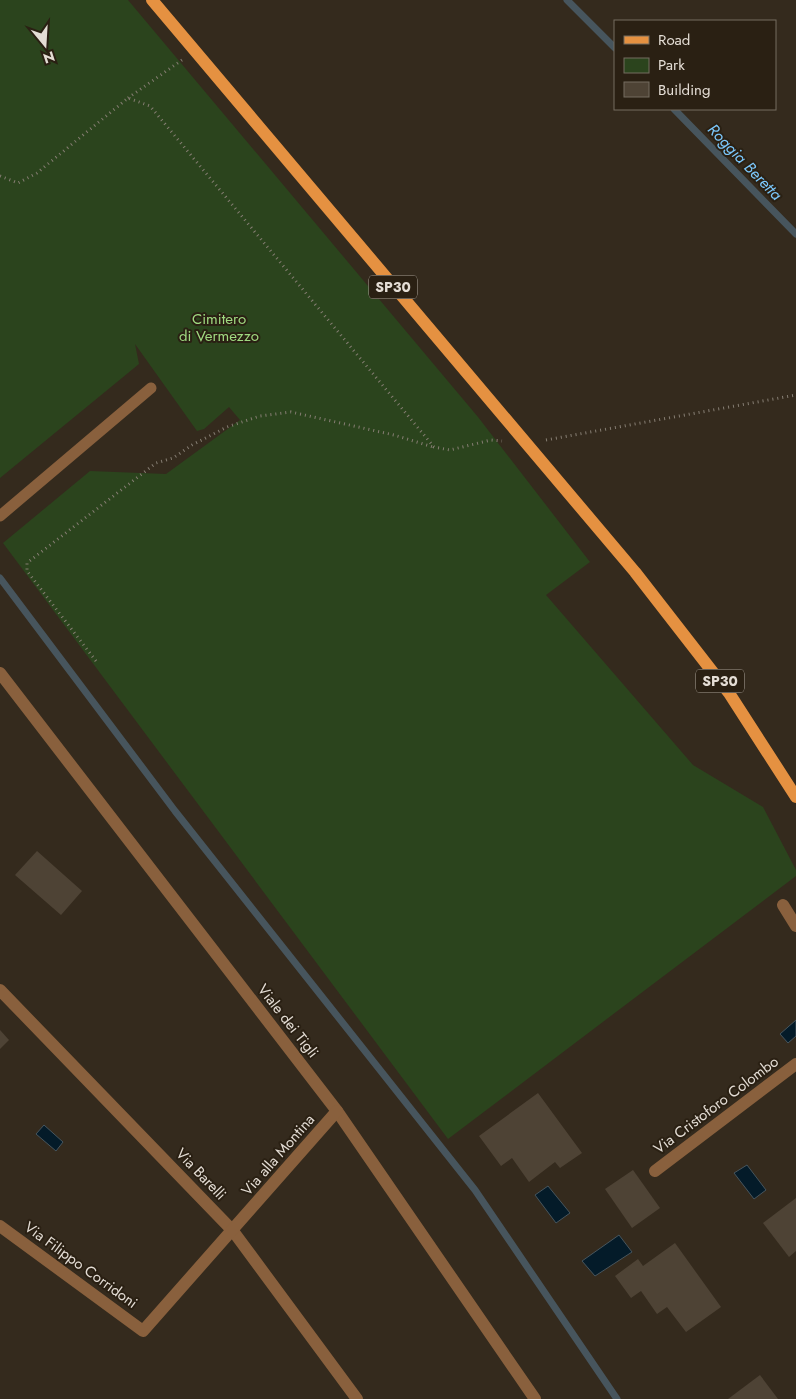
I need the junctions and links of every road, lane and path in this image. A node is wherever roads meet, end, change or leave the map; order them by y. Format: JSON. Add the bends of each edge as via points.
{"nodes":[{"id":1,"x":152,"y":0,"type":"edge"},
{"id":2,"x":194,"y":50,"type":"junction"},
{"id":3,"x":128,"y":98,"type":"junction"},
{"id":4,"x":0,"y":176,"type":"edge"},
{"id":5,"x":151,"y":388,"type":"dead end"},
{"id":6,"x":796,"y":395,"type":"edge"},
{"id":7,"x":524,"y":443,"type":"junction"},
{"id":8,"x":434,"y":447,"type":"junction"},
{"id":9,"x":0,"y":516,"type":"edge"},
{"id":10,"x":96,"y":661,"type":"dead end"},
{"id":11,"x":0,"y":673,"type":"edge"},
{"id":12,"x":796,"y":797,"type":"edge"},
{"id":13,"x":782,"y":906,"type":"dead end"},
{"id":14,"x":796,"y":926,"type":"edge"},
{"id":15,"x":0,"y":990,"type":"edge"},
{"id":16,"x":796,"y":1064,"type":"edge"},
{"id":17,"x":337,"y":1111,"type":"junction"},
{"id":18,"x":655,"y":1172,"type":"dead end"},
{"id":19,"x":0,"y":1226,"type":"edge"},
{"id":20,"x":233,"y":1231,"type":"junction"},
{"id":21,"x":143,"y":1331,"type":"joint"},
{"id":22,"x":357,"y":1399,"type":"edge"},
{"id":23,"x":535,"y":1399,"type":"edge"}],
"edges":[{"from":1,"to":2,"type":"main road","number":"SP30"},
{"from":2,"to":3,"type":"path"},
{"from":2,"to":7,"type":"main road","number":"SP30"},
{"from":3,"to":4,"type":"path","via":[[37,174],[18,183]]},
{"from":3,"to":8,"type":"path","via":[[150,106]]},
{"from":5,"to":9,"type":"lane"},
{"from":6,"to":7,"type":"path"},
{"from":7,"to":8,"type":"path","via":[[491,440],[450,450]]},
{"from":7,"to":12,"type":"main road","number":"SP30","via":[[634,572],[729,693]]},
{"from":8,"to":10,"type":"path","via":[[291,412],[260,416],[227,427],[173,458],[156,464],[27,563],[27,571]]},
{"from":11,"to":17,"type":"street","name":"Viale dei Tigli"},
{"from":13,"to":14,"type":"street"},
{"from":15,"to":20,"type":"street","name":"Via Barelli"},
{"from":16,"to":18,"type":"street","name":"Via Cristoforo Colombo"},
{"from":17,"to":20,"type":"street","name":"Via alla Montina"},
{"from":17,"to":23,"type":"street","name":"Viale dei Tigli"},
{"from":19,"to":21,"type":"street","name":"Via Filippo Corridoni"},
{"from":20,"to":21,"type":"street","name":"Via alla Montina"},
{"from":20,"to":22,"type":"street","name":"Via Barelli"}]}
